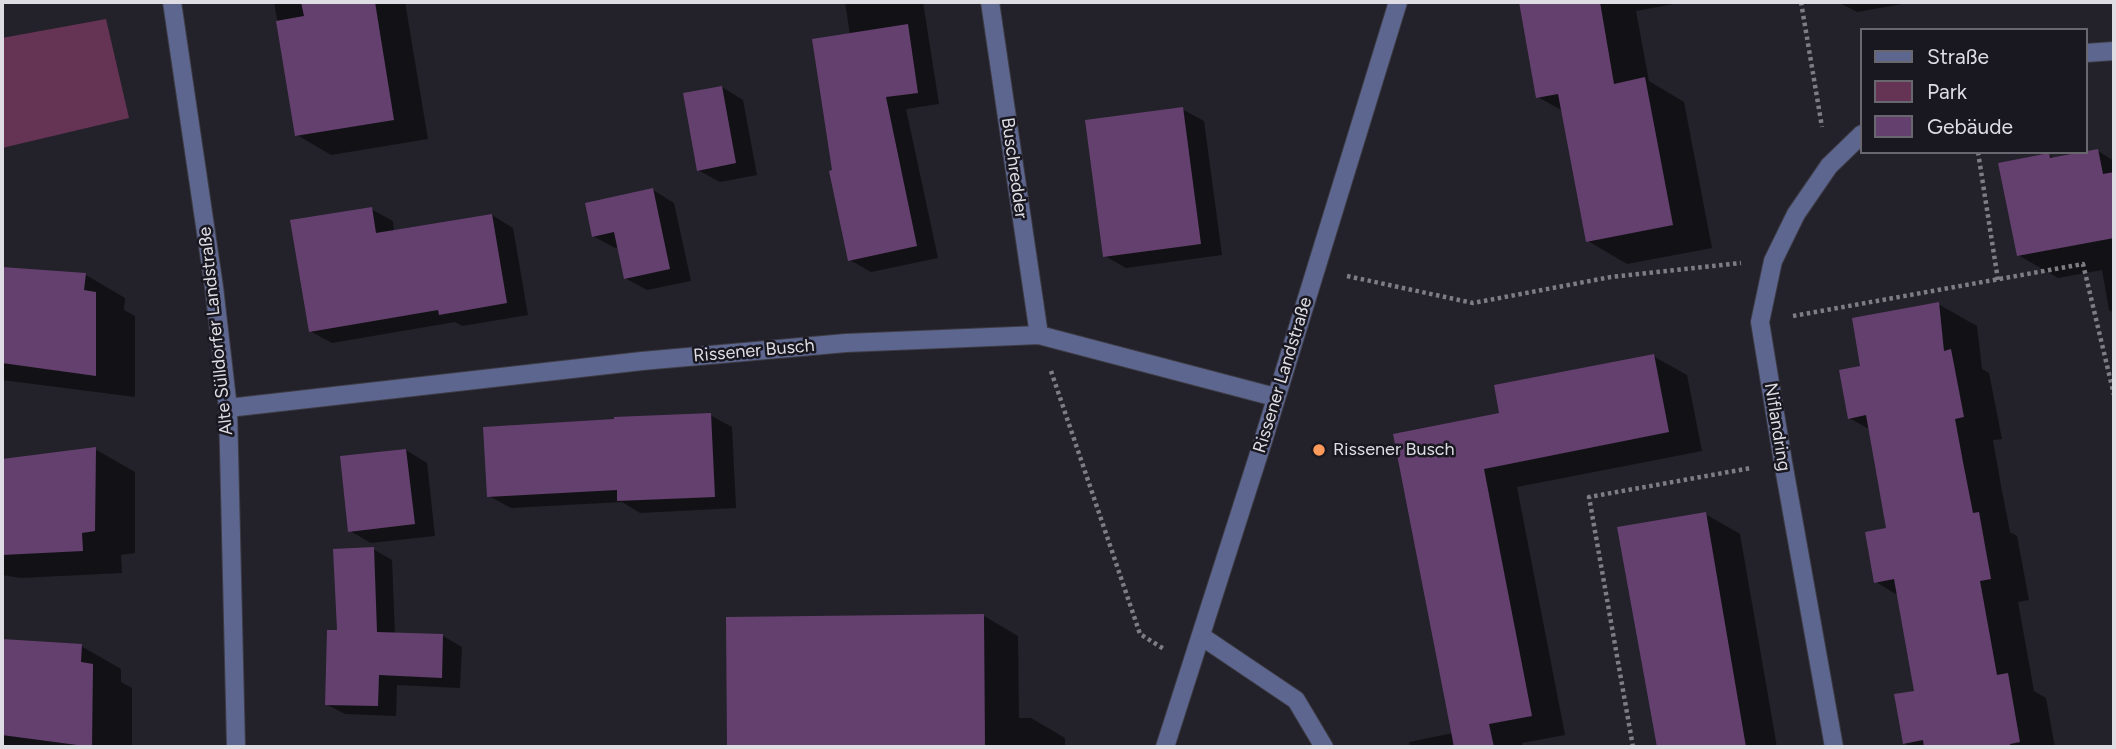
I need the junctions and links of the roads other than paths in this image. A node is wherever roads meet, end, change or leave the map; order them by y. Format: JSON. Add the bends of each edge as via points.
{"nodes":[{"id":1,"x":172,"y":2,"type":"edge"},
{"id":2,"x":990,"y":2,"type":"edge"},
{"id":3,"x":1398,"y":2,"type":"edge"},
{"id":4,"x":2114,"y":51,"type":"edge"},
{"id":5,"x":2088,"y":53,"type":"edge"},
{"id":6,"x":1860,"y":136,"type":"edge"},
{"id":7,"x":1039,"y":335,"type":"junction"},
{"id":8,"x":1275,"y":397,"type":"junction"},
{"id":9,"x":228,"y":408,"type":"junction"},
{"id":10,"x":1201,"y":636,"type":"junction"},
{"id":11,"x":236,"y":747,"type":"edge"},
{"id":12,"x":1165,"y":747,"type":"edge"},
{"id":13,"x":1324,"y":747,"type":"edge"},
{"id":14,"x":1835,"y":747,"type":"edge"}],
"edges":[{"from":1,"to":9,"type":"street","name":"Alte Sülldorfer Landstraße"},
{"from":2,"to":7,"type":"street","name":"Buschredder"},
{"from":3,"to":8,"type":"street","name":"Rissener Landstraße"},
{"from":4,"to":5,"type":"street"},
{"from":6,"to":14,"type":"street","name":"Niflandring","via":[[1829,166],[1796,214],[1773,261],[1760,322]]},
{"from":7,"to":8,"type":"street","name":"Rissener Busch"},
{"from":7,"to":9,"type":"street","name":"Rissener Busch","via":[[846,343],[642,361]]},
{"from":8,"to":10,"type":"street","name":"Rissener Landstraße"},
{"from":9,"to":11,"type":"street","name":"Alte Sülldorfer Landstraße"},
{"from":10,"to":12,"type":"street","name":"Rissener Landstraße"},
{"from":10,"to":13,"type":"street","via":[[1296,700]]}]}
